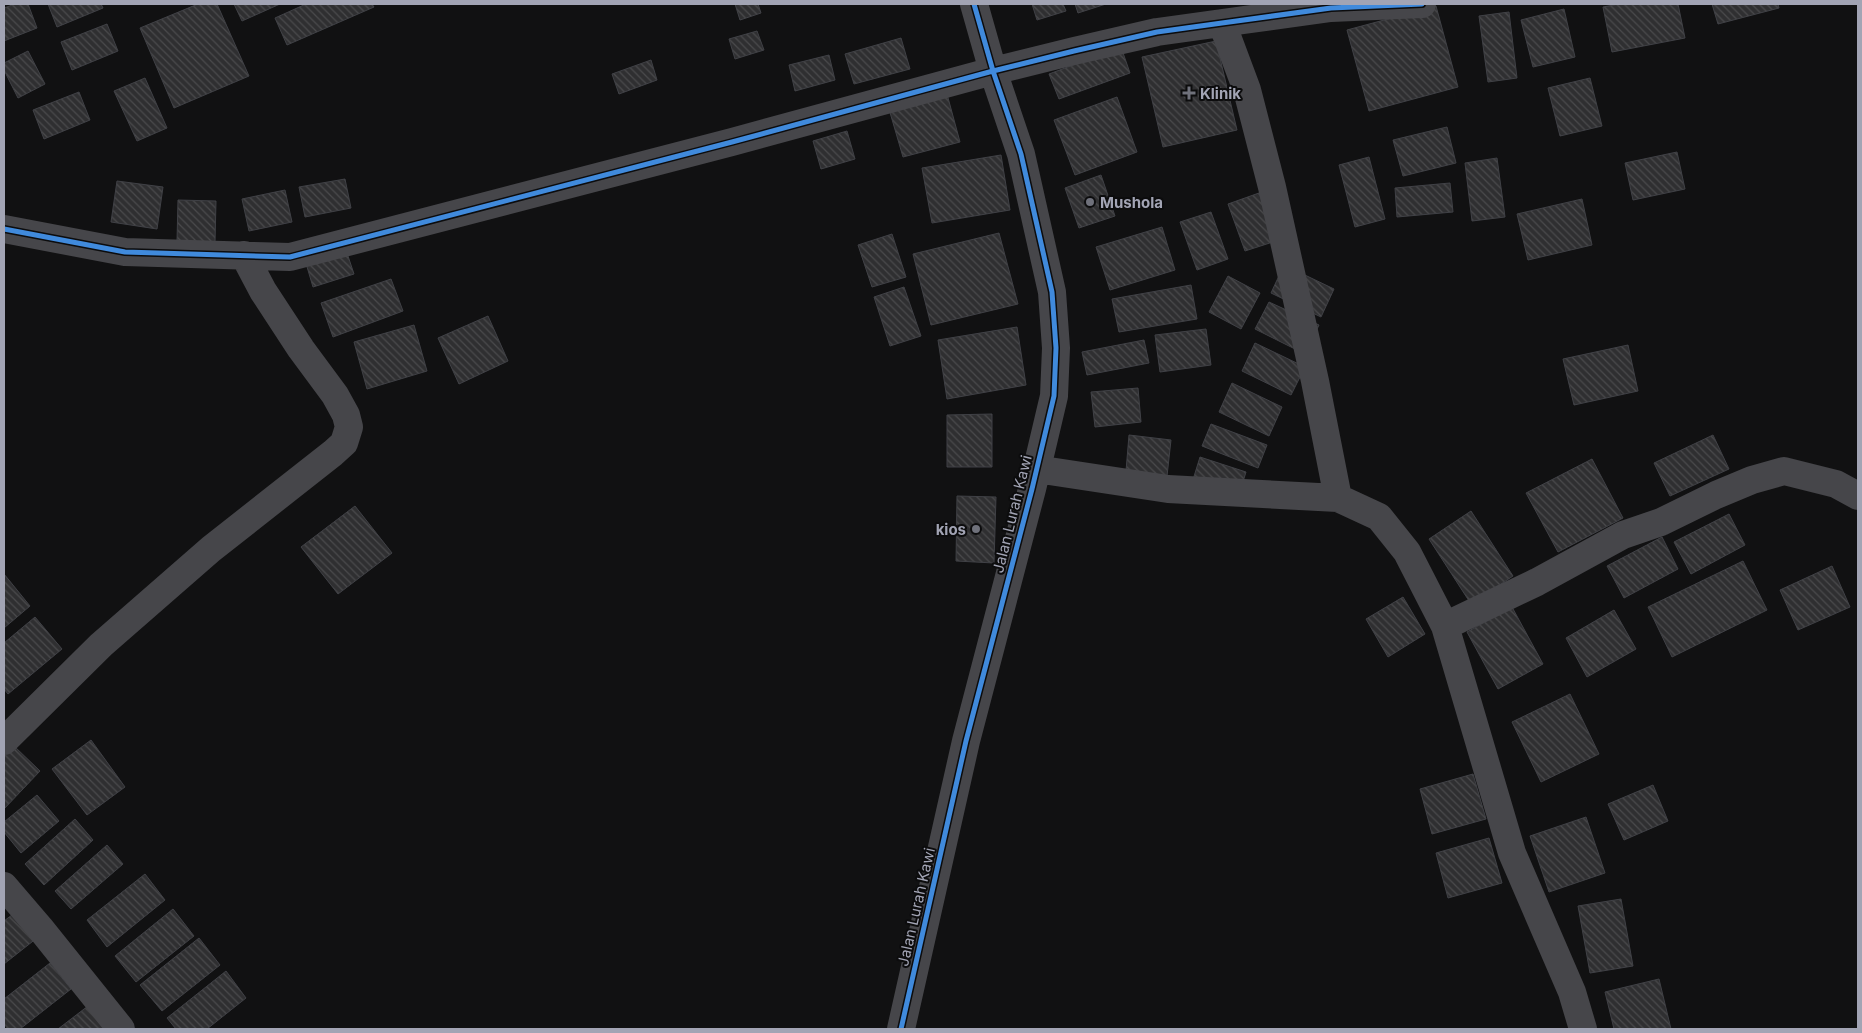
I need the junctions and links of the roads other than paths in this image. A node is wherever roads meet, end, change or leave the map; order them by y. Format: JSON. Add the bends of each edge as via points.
{"nodes":[{"id":1,"x":974,"y":4,"type":"edge"},
{"id":2,"x":1422,"y":4,"type":"edge"},
{"id":3,"x":1222,"y":23,"type":"junction"},
{"id":4,"x":994,"y":70,"type":"junction"},
{"id":5,"x":4,"y":229,"type":"edge"},
{"id":6,"x":244,"y":255,"type":"junction"},
{"id":7,"x":1036,"y":469,"type":"junction"},
{"id":8,"x":1858,"y":496,"type":"edge"},
{"id":9,"x":1338,"y":498,"type":"junction"},
{"id":10,"x":1445,"y":626,"type":"junction"},
{"id":11,"x":4,"y":741,"type":"edge"},
{"id":12,"x":4,"y":886,"type":"edge"},
{"id":13,"x":121,"y":1029,"type":"edge"},
{"id":14,"x":901,"y":1029,"type":"edge"},
{"id":15,"x":1583,"y":1029,"type":"edge"}],
"edges":[{"from":1,"to":4,"type":"street","name":"Jalan Lurah Kawi"},
{"from":2,"to":3,"type":"street","via":[[1331,8]]},
{"from":3,"to":4,"type":"street","via":[[1157,32]]},
{"from":3,"to":9,"type":"street","via":[[1246,90],[1268,169]]},
{"from":4,"to":6,"type":"street","via":[[290,257]]},
{"from":4,"to":7,"type":"street","name":"Jalan Lurah Kawi","via":[[1021,154],[1052,292],[1056,348],[1054,396]]},
{"from":5,"to":6,"type":"street","via":[[126,252]]},
{"from":6,"to":11,"type":"street","via":[[262,291],[346,415],[349,427],[344,443],[210,549],[100,645]]},
{"from":7,"to":9,"type":"street","via":[[1168,489]]},
{"from":7,"to":14,"type":"street","name":"Jalan Lurah Kawi","via":[[966,741]]},
{"from":8,"to":10,"type":"street","via":[[1836,484],[1784,471],[1752,480],[1661,522],[1623,535],[1537,582]]},
{"from":9,"to":10,"type":"street","via":[[1379,517],[1407,552]]},
{"from":10,"to":15,"type":"street","via":[[1512,853],[1572,992]]},
{"from":12,"to":13,"type":"street"}]}
